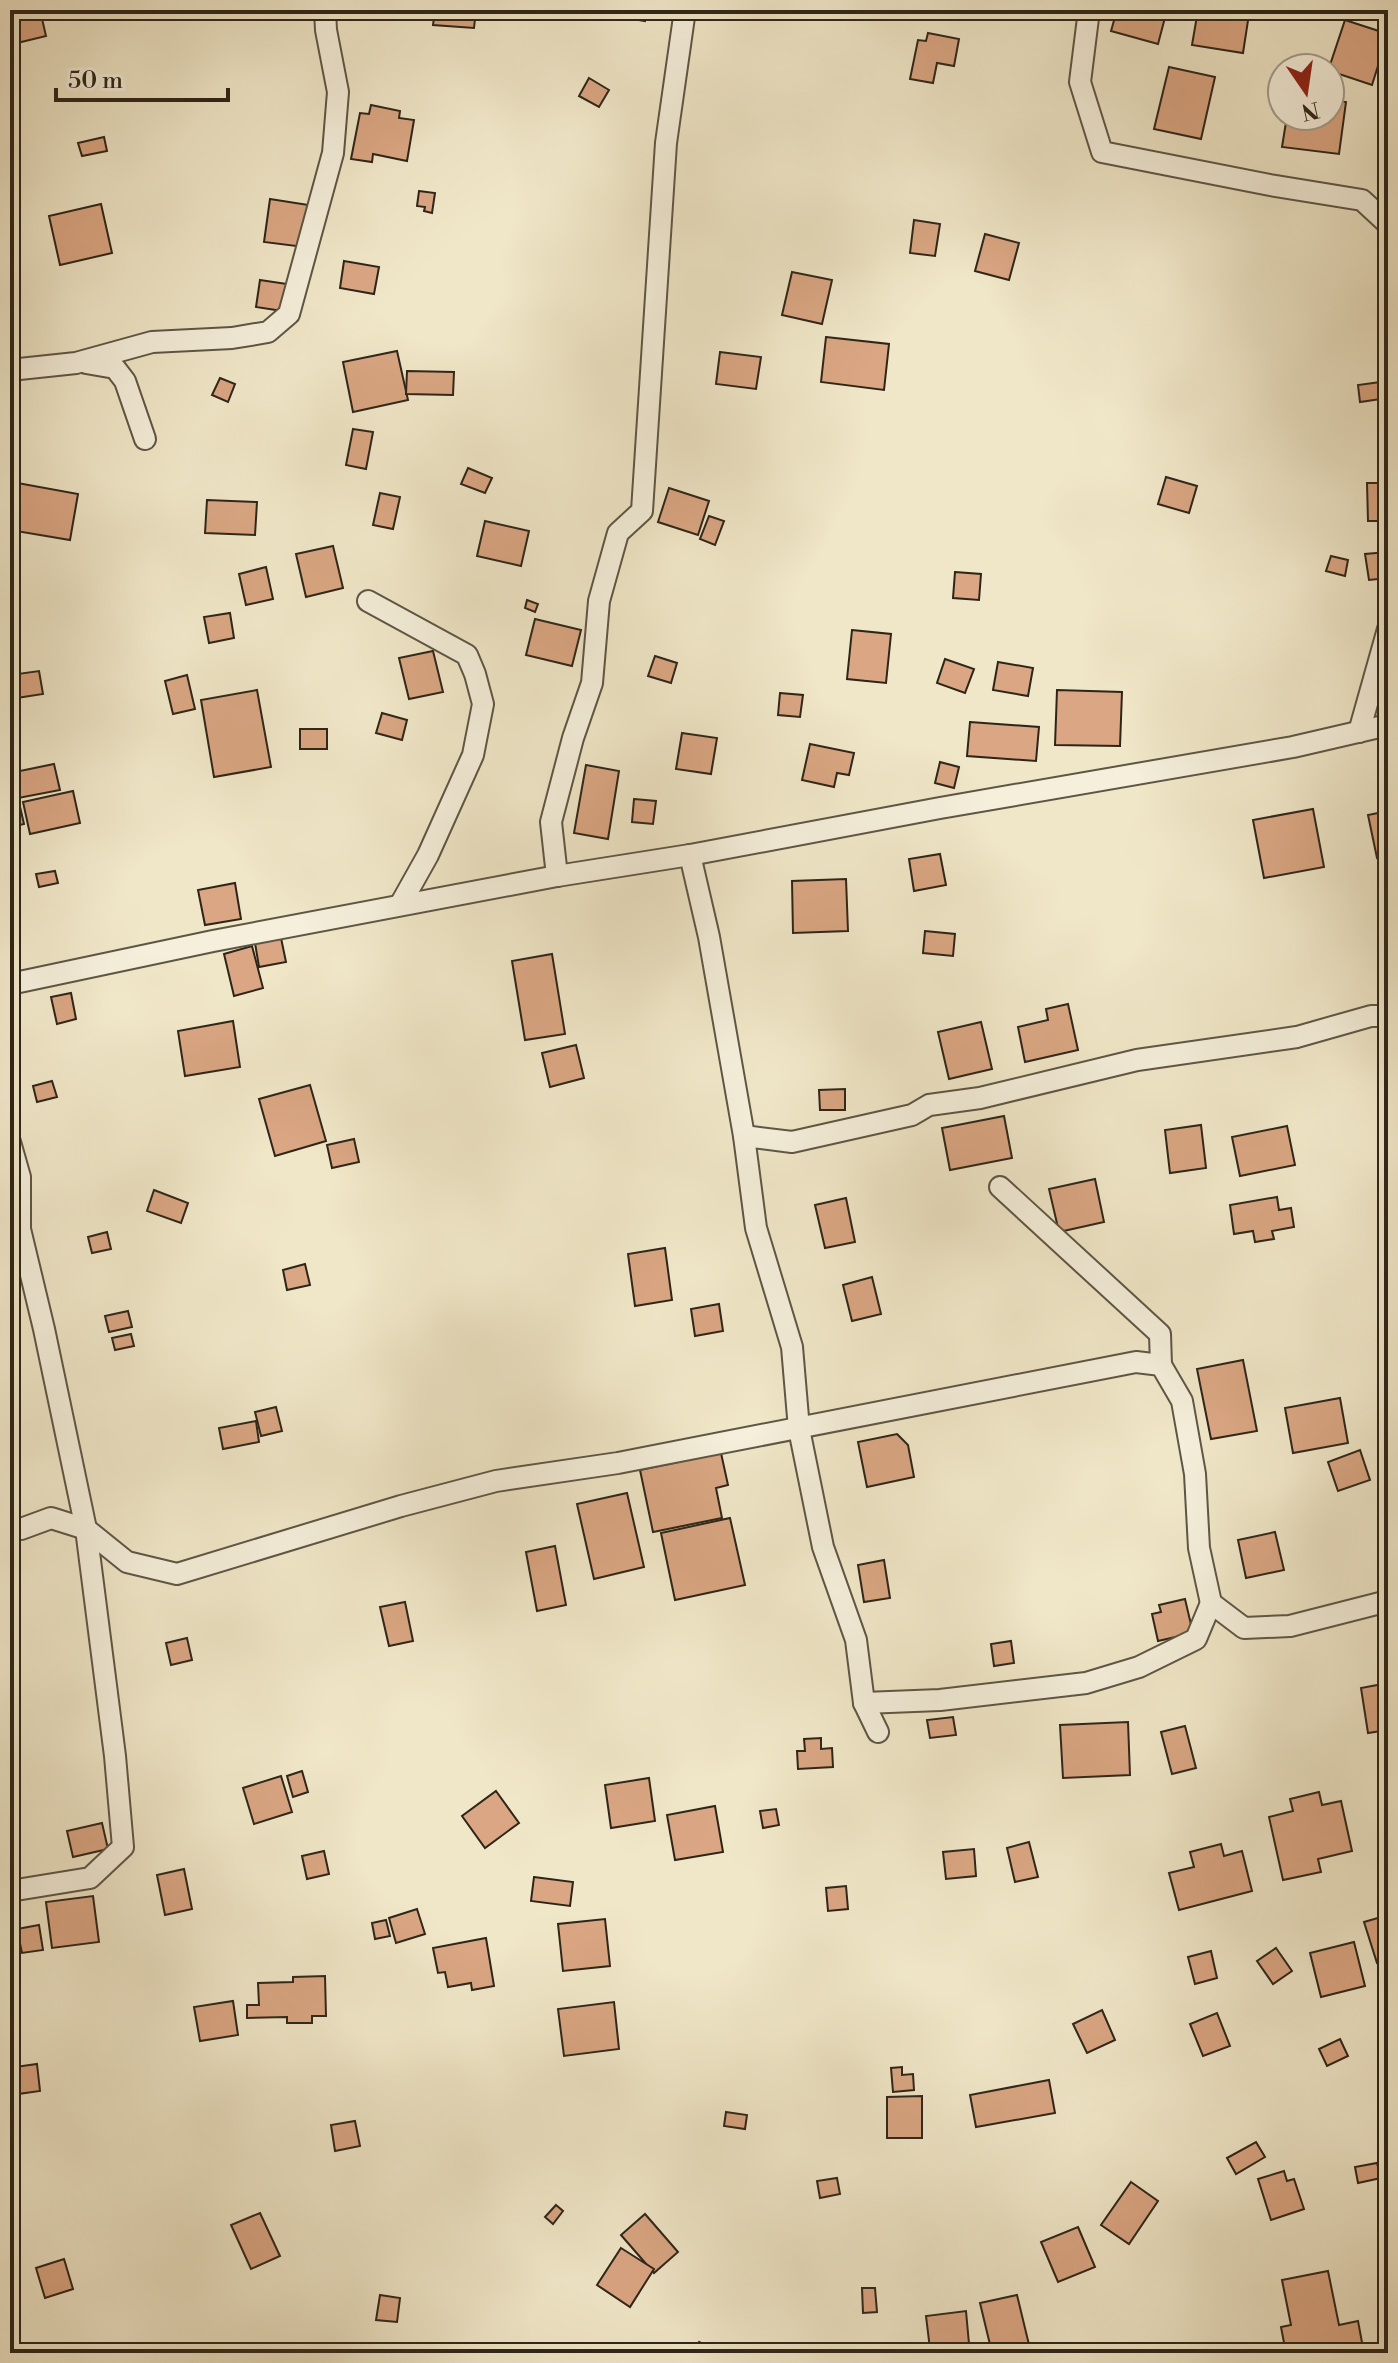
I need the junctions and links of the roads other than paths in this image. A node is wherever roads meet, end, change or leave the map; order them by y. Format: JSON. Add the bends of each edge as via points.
{"nodes":[{"id":1,"x":325,"y":10,"type":"edge"},
{"id":2,"x":685,"y":10,"type":"edge"},
{"id":3,"x":1089,"y":10,"type":"edge"},
{"id":4,"x":1388,"y":224,"type":"edge"},
{"id":5,"x":76,"y":363,"type":"junction"},
{"id":6,"x":10,"y":370,"type":"edge"},
{"id":7,"x":145,"y":439,"type":"dead end"},
{"id":8,"x":368,"y":601,"type":"dead end"},
{"id":9,"x":1388,"y":629,"type":"edge"},
{"id":10,"x":1388,"y":725,"type":"edge"},
{"id":11,"x":1359,"y":732,"type":"junction"},
{"id":12,"x":690,"y":855,"type":"junction"},
{"id":13,"x":557,"y":876,"type":"junction"},
{"id":14,"x":400,"y":905,"type":"junction"},
{"id":15,"x":10,"y":984,"type":"edge"},
{"id":16,"x":1388,"y":1016,"type":"edge"},
{"id":17,"x":744,"y":1136,"type":"junction"},
{"id":18,"x":10,"y":1142,"type":"edge"},
{"id":19,"x":1000,"y":1187,"type":"dead end"},
{"id":20,"x":1161,"y":1365,"type":"junction"},
{"id":21,"x":799,"y":1429,"type":"junction"},
{"id":22,"x":21,"y":1529,"type":"dead end"},
{"id":23,"x":86,"y":1529,"type":"junction"},
{"id":24,"x":1388,"y":1601,"type":"edge"},
{"id":25,"x":1211,"y":1603,"type":"junction"},
{"id":26,"x":864,"y":1703,"type":"junction"},
{"id":27,"x":878,"y":1732,"type":"dead end"},
{"id":28,"x":10,"y":1891,"type":"edge"}],
"edges":[{"from":1,"to":5,"type":"street","via":[[338,92],[333,153],[289,314],[268,332],[152,342]]},
{"from":2,"to":13,"type":"street","via":[[666,143],[642,511],[618,533],[599,601],[592,683],[551,822]]},
{"from":3,"to":4,"type":"street","via":[[1080,82],[1102,152],[1362,200]]},
{"from":5,"to":6,"type":"street"},
{"from":5,"to":7,"type":"street","via":[[115,368],[125,381]]},
{"from":8,"to":14,"type":"street","via":[[467,655],[483,704],[473,755]]},
{"from":9,"to":11,"type":"street"},
{"from":10,"to":11,"type":"street"},
{"from":11,"to":12,"type":"street"},
{"from":12,"to":13,"type":"street"},
{"from":12,"to":17,"type":"street"},
{"from":13,"to":14,"type":"street"},
{"from":14,"to":15,"type":"street"},
{"from":16,"to":17,"type":"street","via":[[1297,1037],[1137,1060],[929,1105],[912,1115],[792,1142]]},
{"from":17,"to":21,"type":"street","via":[[756,1228],[792,1347]]},
{"from":18,"to":23,"type":"street","via":[[20,1177],[20,1229]]},
{"from":19,"to":20,"type":"street","via":[[1160,1334]]},
{"from":20,"to":21,"type":"street","via":[[1136,1362]]},
{"from":20,"to":25,"type":"street","via":[[1182,1401],[1195,1474],[1199,1548]]},
{"from":21,"to":23,"type":"street","via":[[496,1481],[177,1574],[127,1562]]},
{"from":21,"to":26,"type":"street","via":[[823,1547],[856,1640]]},
{"from":22,"to":23,"type":"street","via":[[51,1518]]},
{"from":23,"to":28,"type":"street","via":[[123,1847],[90,1878]]},
{"from":24,"to":25,"type":"street","via":[[1290,1626],[1244,1628]]},
{"from":25,"to":26,"type":"street","via":[[1196,1639],[1139,1667],[1086,1683]]},
{"from":26,"to":27,"type":"street"}]}
